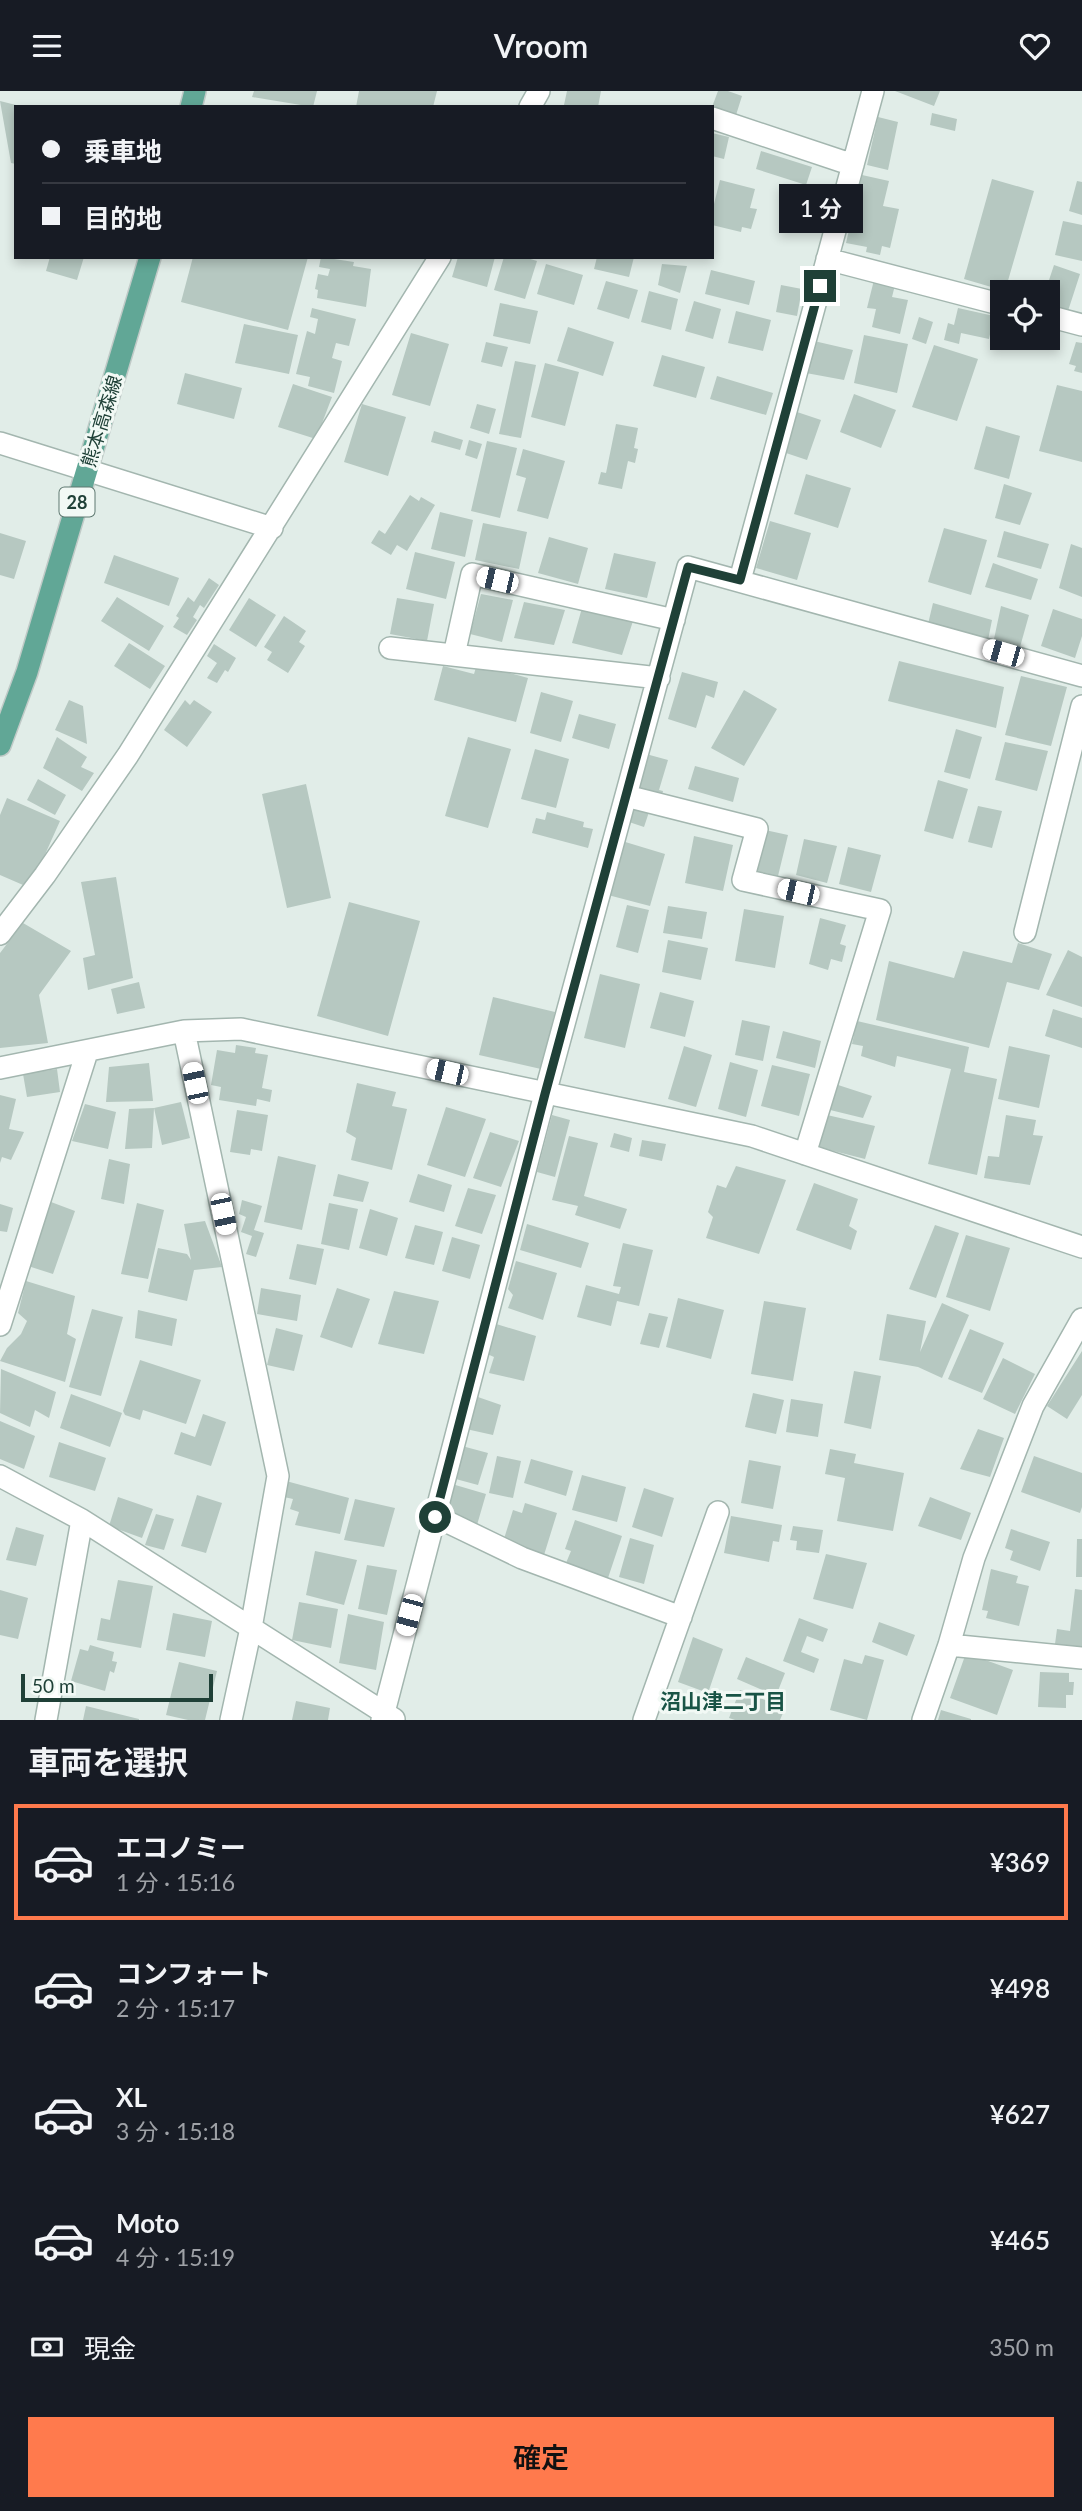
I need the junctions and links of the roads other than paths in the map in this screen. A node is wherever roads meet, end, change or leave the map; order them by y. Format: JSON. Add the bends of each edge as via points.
{"nodes":[{"id":1,"x":873,"y":91,"type":"edge"},
{"id":2,"x":714,"y":119,"type":"edge"},
{"id":3,"x":853,"y":165,"type":"junction"},
{"id":4,"x":149,"y":259,"type":"edge"},
{"id":5,"x":439,"y":259,"type":"edge"},
{"id":6,"x":827,"y":259,"type":"junction"},
{"id":7,"x":990,"y":302,"type":"edge"},
{"id":8,"x":1060,"y":320,"type":"edge"},
{"id":9,"x":1082,"y":325,"type":"edge"},
{"id":10,"x":0,"y":443,"type":"edge"},
{"id":11,"x":86,"y":469,"type":"junction"},
{"id":12,"x":272,"y":528,"type":"junction"},
{"id":13,"x":740,"y":580,"type":"junction"},
{"id":14,"x":674,"y":620,"type":"junction"},
{"id":15,"x":390,"y":648,"type":"dead end"},
{"id":16,"x":454,"y":655,"type":"junction"},
{"id":17,"x":1082,"y":676,"type":"edge"},
{"id":18,"x":659,"y":678,"type":"junction"},
{"id":19,"x":1082,"y":706,"type":"edge"},
{"id":20,"x":0,"y":745,"type":"edge"},
{"id":21,"x":626,"y":796,"type":"junction"},
{"id":22,"x":1025,"y":932,"type":"dead end"},
{"id":23,"x":0,"y":934,"type":"edge"},
{"id":24,"x":184,"y":1031,"type":"junction"},
{"id":25,"x":87,"y":1052,"type":"junction"},
{"id":26,"x":0,"y":1068,"type":"edge"},
{"id":27,"x":545,"y":1094,"type":"junction"},
{"id":28,"x":805,"y":1154,"type":"junction"},
{"id":29,"x":1082,"y":1247,"type":"edge"},
{"id":30,"x":1082,"y":1319,"type":"edge"},
{"id":31,"x":0,"y":1325,"type":"edge"},
{"id":32,"x":0,"y":1476,"type":"edge"},
{"id":33,"x":718,"y":1512,"type":"dead end"},
{"id":34,"x":435,"y":1517,"type":"junction"},
{"id":35,"x":82,"y":1520,"type":"junction"},
{"id":36,"x":681,"y":1617,"type":"junction"},
{"id":37,"x":251,"y":1628,"type":"junction"},
{"id":38,"x":949,"y":1645,"type":"junction"},
{"id":39,"x":1082,"y":1658,"type":"edge"},
{"id":40,"x":386,"y":1718,"type":"edge"},
{"id":41,"x":46,"y":1720,"type":"edge"},
{"id":42,"x":231,"y":1720,"type":"edge"},
{"id":43,"x":644,"y":1720,"type":"edge"},
{"id":44,"x":923,"y":1720,"type":"edge"}],
"edges":[{"from":1,"to":3,"type":"street"},
{"from":2,"to":3,"type":"street"},
{"from":3,"to":6,"type":"street"},
{"from":4,"to":11,"type":"main road","name":"熊本高森線","number":"28"},
{"from":5,"to":12,"type":"street"},
{"from":6,"to":7,"type":"street"},
{"from":6,"to":13,"type":"street"},
{"from":8,"to":9,"type":"street"},
{"from":10,"to":11,"type":"street"},
{"from":11,"to":12,"type":"street"},
{"from":11,"to":20,"type":"main road","name":"熊本高森線","number":"28","via":[[27,671]]},
{"from":12,"to":23,"type":"street","via":[[128,755]]},
{"from":13,"to":14,"type":"street","via":[[688,567]]},
{"from":13,"to":17,"type":"street"},
{"from":14,"to":16,"type":"street","via":[[472,574]]},
{"from":14,"to":18,"type":"street"},
{"from":15,"to":16,"type":"street"},
{"from":16,"to":18,"type":"street"},
{"from":18,"to":21,"type":"street"},
{"from":19,"to":22,"type":"street"},
{"from":21,"to":27,"type":"street"},
{"from":21,"to":28,"type":"street","via":[[757,829],[743,880],[880,910]]},
{"from":24,"to":25,"type":"street"},
{"from":24,"to":27,"type":"street","via":[[241,1029],[282,1036]]},
{"from":24,"to":37,"type":"street","via":[[278,1476]]},
{"from":25,"to":26,"type":"street"},
{"from":25,"to":31,"type":"street"},
{"from":27,"to":28,"type":"street","via":[[752,1136]]},
{"from":27,"to":34,"type":"street"},
{"from":28,"to":29,"type":"street"},
{"from":30,"to":38,"type":"street","via":[[1033,1406],[974,1559]]},
{"from":32,"to":35,"type":"street"},
{"from":33,"to":36,"type":"street"},
{"from":34,"to":36,"type":"street","via":[[522,1559]]},
{"from":34,"to":40,"type":"street"},
{"from":35,"to":37,"type":"street"},
{"from":35,"to":41,"type":"street"},
{"from":36,"to":43,"type":"street"},
{"from":37,"to":40,"type":"street"},
{"from":37,"to":42,"type":"street"},
{"from":38,"to":39,"type":"street"},
{"from":38,"to":44,"type":"street"}]}
